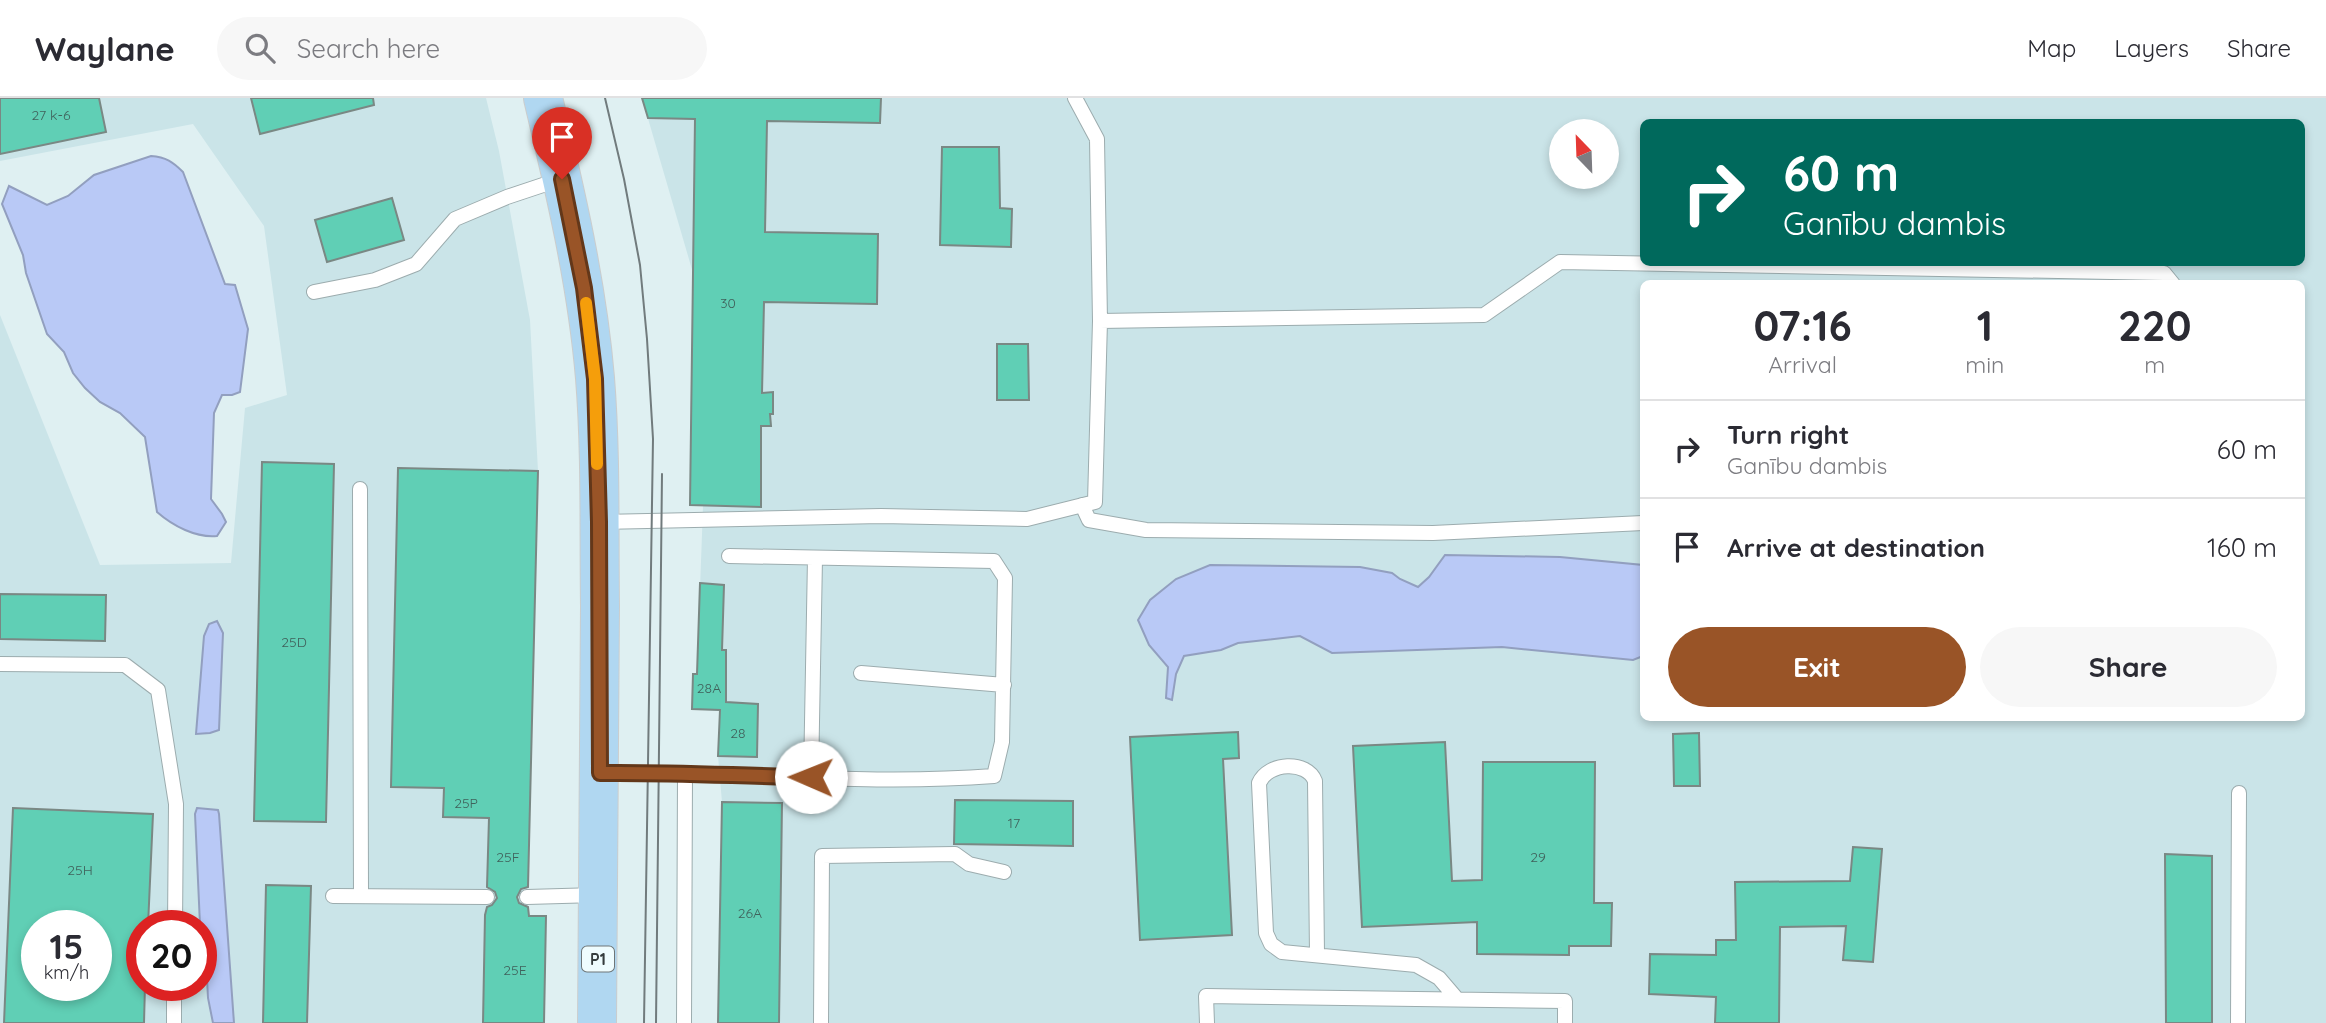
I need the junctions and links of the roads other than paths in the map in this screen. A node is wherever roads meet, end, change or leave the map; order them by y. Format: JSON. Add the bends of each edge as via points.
{"nodes":[{"id":1,"x":543,"y":98,"type":"edge"},
{"id":2,"x":1075,"y":98,"type":"edge"},
{"id":3,"x":562,"y":179,"type":"junction"},
{"id":4,"x":1640,"y":263,"type":"edge"},
{"id":5,"x":1780,"y":266,"type":"edge"},
{"id":6,"x":2170,"y":280,"type":"edge"},
{"id":7,"x":314,"y":292,"type":"dead end"},
{"id":8,"x":1100,"y":321,"type":"junction"},
{"id":9,"x":360,"y":489,"type":"dead end"},
{"id":10,"x":1082,"y":505,"type":"junction"},
{"id":11,"x":599,"y":522,"type":"junction"},
{"id":12,"x":1640,"y":523,"type":"edge"},
{"id":13,"x":729,"y":556,"type":"dead end"},
{"id":14,"x":816,"y":558,"type":"junction"},
{"id":15,"x":0,"y":664,"type":"edge"},
{"id":16,"x":861,"y":673,"type":"dead end"},
{"id":17,"x":1004,"y":685,"type":"junction"},
{"id":18,"x":600,"y":773,"type":"junction"},
{"id":19,"x":685,"y":774,"type":"junction"},
{"id":20,"x":811,"y":777,"type":"junction"},
{"id":21,"x":2239,"y":793,"type":"dead end"},
{"id":22,"x":1004,"y":872,"type":"dead end"},
{"id":23,"x":599,"y":895,"type":"junction"},
{"id":24,"x":333,"y":896,"type":"dead end"},
{"id":25,"x":361,"y":896,"type":"junction"},
{"id":26,"x":487,"y":897,"type":"dead end"},
{"id":27,"x":527,"y":897,"type":"dead end"},
{"id":28,"x":175,"y":910,"type":"edge"},
{"id":29,"x":1317,"y":954,"type":"junction"},
{"id":30,"x":1457,"y":999,"type":"junction"},
{"id":31,"x":174,"y":1001,"type":"edge"},
{"id":32,"x":174,"y":1023,"type":"edge"},
{"id":33,"x":597,"y":1023,"type":"edge"},
{"id":34,"x":684,"y":1023,"type":"edge"},
{"id":35,"x":821,"y":1023,"type":"edge"},
{"id":36,"x":1207,"y":1023,"type":"edge"},
{"id":37,"x":1565,"y":1023,"type":"edge"},
{"id":38,"x":2238,"y":1023,"type":"edge"}],
"edges":[{"from":1,"to":3,"type":"main road","number":"P1"},
{"from":2,"to":8,"type":"lane","via":[[1097,139]]},
{"from":3,"to":7,"type":"lane","via":[[455,219],[416,264],[375,280]]},
{"from":3,"to":11,"type":"main road","number":"P1","via":[[584,288],[595,379]]},
{"from":4,"to":8,"type":"lane","via":[[1560,262],[1484,315]]},
{"from":5,"to":6,"type":"lane","via":[[2164,273]]},
{"from":8,"to":10,"type":"lane","via":[[1095,502]]},
{"from":9,"to":25,"type":"lane"},
{"from":10,"to":11,"type":"lane","via":[[1027,519],[881,516]]},
{"from":10,"to":12,"type":"lane","via":[[1089,520],[1146,530],[1433,533]]},
{"from":11,"to":18,"type":"main road","number":"P1"},
{"from":13,"to":14,"type":"lane"},
{"from":14,"to":17,"type":"lane","via":[[994,561],[1005,578]]},
{"from":14,"to":20,"type":"lane"},
{"from":15,"to":28,"type":"lane","via":[[125,665],[158,690],[176,804]]},
{"from":16,"to":17,"type":"lane"},
{"from":17,"to":20,"type":"lane","via":[[1002,742],[993,776]]},
{"from":18,"to":19,"type":"lane"},
{"from":18,"to":23,"type":"main road","number":"P1"},
{"from":19,"to":20,"type":"lane"},
{"from":19,"to":34,"type":"lane"},
{"from":21,"to":38,"type":"lane"},
{"from":22,"to":35,"type":"lane","via":[[969,864],[955,854],[822,856]]},
{"from":23,"to":27,"type":"lane"},
{"from":23,"to":33,"type":"main road","number":"P1"},
{"from":24,"to":25,"type":"lane"},
{"from":25,"to":26,"type":"lane"},
{"from":29,"to":29,"type":"lane","via":[[1282,952],[1265,933],[1259,783],[1272,768],[1303,768],[1315,781]]},
{"from":29,"to":30,"type":"lane","via":[[1416,965],[1439,978]]},
{"from":30,"to":36,"type":"lane","via":[[1206,996]]},
{"from":30,"to":37,"type":"lane","via":[[1565,1001]]},
{"from":31,"to":32,"type":"lane"}]}
